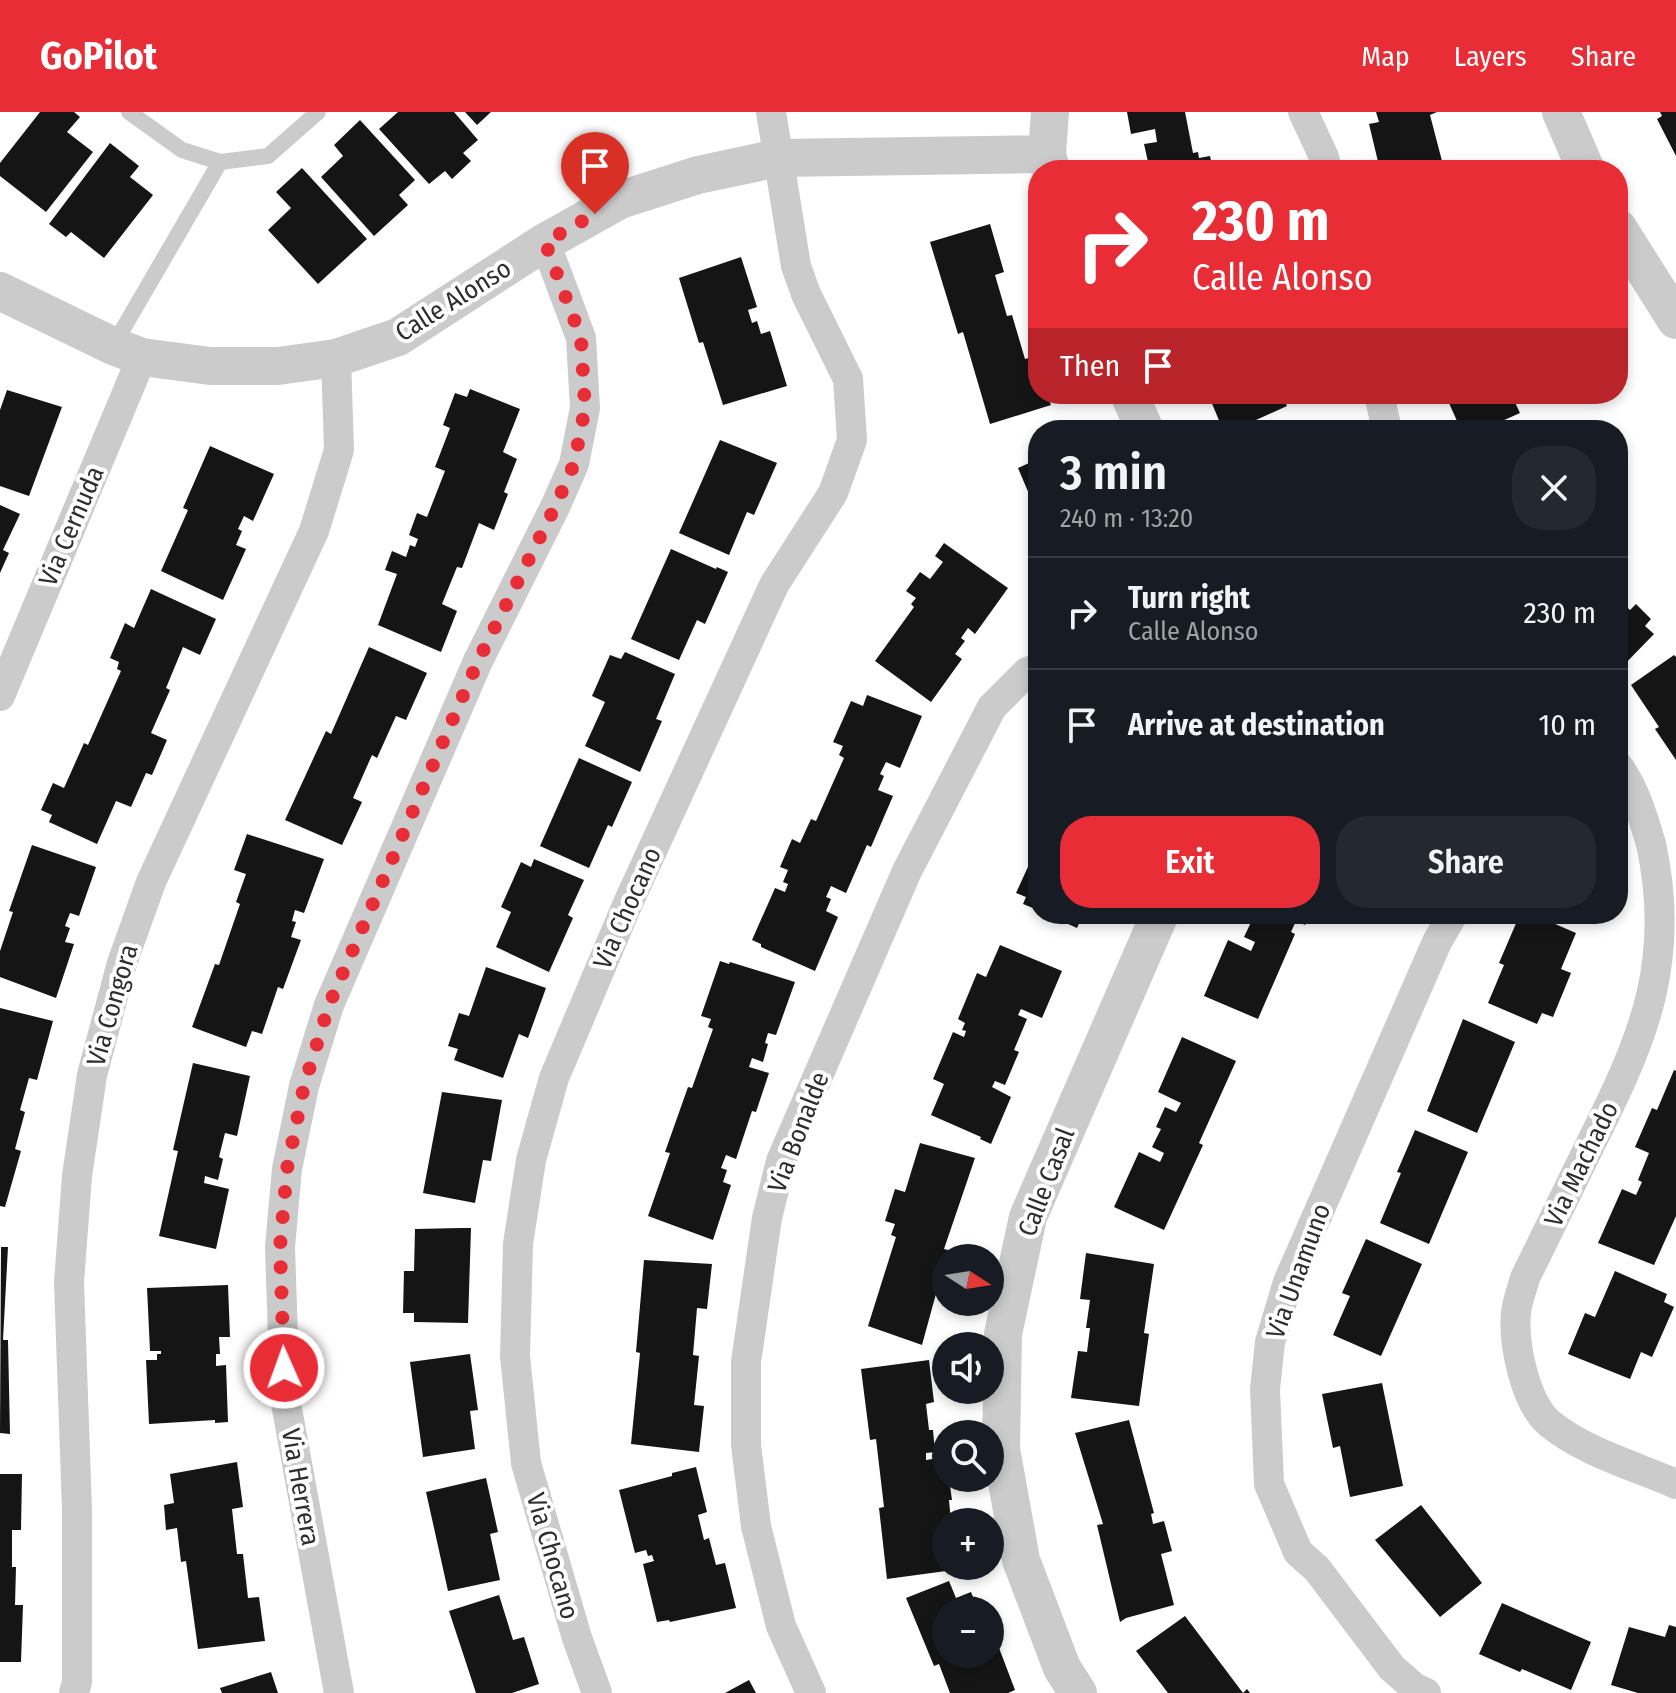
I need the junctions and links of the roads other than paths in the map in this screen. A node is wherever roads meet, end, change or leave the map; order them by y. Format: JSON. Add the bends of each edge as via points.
{"nodes":[{"id":1,"x":129,"y":112,"type":"edge"},
{"id":2,"x":318,"y":112,"type":"edge"},
{"id":3,"x":771,"y":112,"type":"edge"},
{"id":4,"x":1050,"y":112,"type":"edge"},
{"id":5,"x":1303,"y":112,"type":"edge"},
{"id":6,"x":1561,"y":112,"type":"edge"},
{"id":7,"x":778,"y":158,"type":"junction"},
{"id":8,"x":1049,"y":160,"type":"edge"},
{"id":9,"x":1325,"y":160,"type":"edge"},
{"id":10,"x":1582,"y":160,"type":"edge"},
{"id":11,"x":220,"y":162,"type":"junction"},
{"id":12,"x":1028,"y":162,"type":"edge"},
{"id":13,"x":545,"y":242,"type":"junction"},
{"id":14,"x":1628,"y":244,"type":"edge"},
{"id":15,"x":0,"y":291,"type":"edge"},
{"id":16,"x":1676,"y":320,"type":"edge"},
{"id":17,"x":127,"y":351,"type":"junction"},
{"id":18,"x":336,"y":358,"type":"junction"},
{"id":19,"x":1028,"y":672,"type":"edge"},
{"id":20,"x":0,"y":696,"type":"edge"},
{"id":21,"x":1628,"y":785,"type":"edge"},
{"id":22,"x":1156,"y":924,"type":"edge"},
{"id":23,"x":1447,"y":924,"type":"edge"},
{"id":24,"x":1676,"y":1484,"type":"edge"},
{"id":25,"x":74,"y":1693,"type":"edge"},
{"id":26,"x":339,"y":1693,"type":"edge"},
{"id":27,"x":597,"y":1693,"type":"edge"},
{"id":28,"x":811,"y":1693,"type":"edge"},
{"id":29,"x":1078,"y":1693,"type":"edge"},
{"id":30,"x":1426,"y":1693,"type":"edge"}],
"edges":[{"from":1,"to":11,"type":"lane","via":[[182,150]]},
{"from":2,"to":11,"type":"lane","via":[[268,156]]},
{"from":3,"to":7,"type":"street","name":"Via Chocano"},
{"from":4,"to":8,"type":"street"},
{"from":5,"to":9,"type":"street"},
{"from":6,"to":10,"type":"street"},
{"from":7,"to":12,"type":"street","name":"Calle Alonso"},
{"from":7,"to":13,"type":"street","name":"Calle Alonso","via":[[698,175],[620,200]]},
{"from":7,"to":27,"type":"street","name":"Via Chocano","via":[[796,266],[848,379],[852,440],[833,493],[774,585],[554,1078],[531,1160],[518,1244],[515,1356],[526,1463]]},
{"from":11,"to":17,"type":"lane"},
{"from":13,"to":18,"type":"street","name":"Calle Alonso","via":[[398,337]]},
{"from":13,"to":26,"type":"street","name":"Via Herrera","via":[[581,338],[585,408],[574,464],[478,661],[329,1005],[304,1086],[287,1169],[280,1247],[285,1398]]},
{"from":14,"to":16,"type":"street"},
{"from":15,"to":17,"type":"street","name":"Calle Alonso"},
{"from":17,"to":18,"type":"street","name":"Calle Alonso","via":[[210,366],[278,366]]},
{"from":17,"to":20,"type":"street","name":"Via Cernuda"},
{"from":18,"to":25,"type":"street","name":"Via Congora","via":[[339,450],[314,531],[151,882],[122,963],[92,1075],[69,1282],[77,1510]]},
{"from":19,"to":28,"type":"street","name":"Via Bonalde","via":[[992,707],[907,871],[781,1161],[767,1218],[746,1362],[746,1445],[756,1526],[781,1626]]},
{"from":21,"to":24,"type":"street","name":"Via Machado","via":[[1642,812],[1662,902],[1652,1005],[1635,1055],[1525,1278],[1516,1314],[1518,1356],[1530,1394],[1547,1422],[1587,1446]]},
{"from":22,"to":29,"type":"street","name":"Calle Casal","via":[[1028,1217],[1003,1334],[1001,1449],[1021,1560],[1062,1668]]},
{"from":23,"to":30,"type":"street","name":"Via Unamuno","via":[[1288,1282],[1270,1342],[1265,1389],[1269,1484],[1298,1552],[1317,1569],[1392,1668]]}]}
